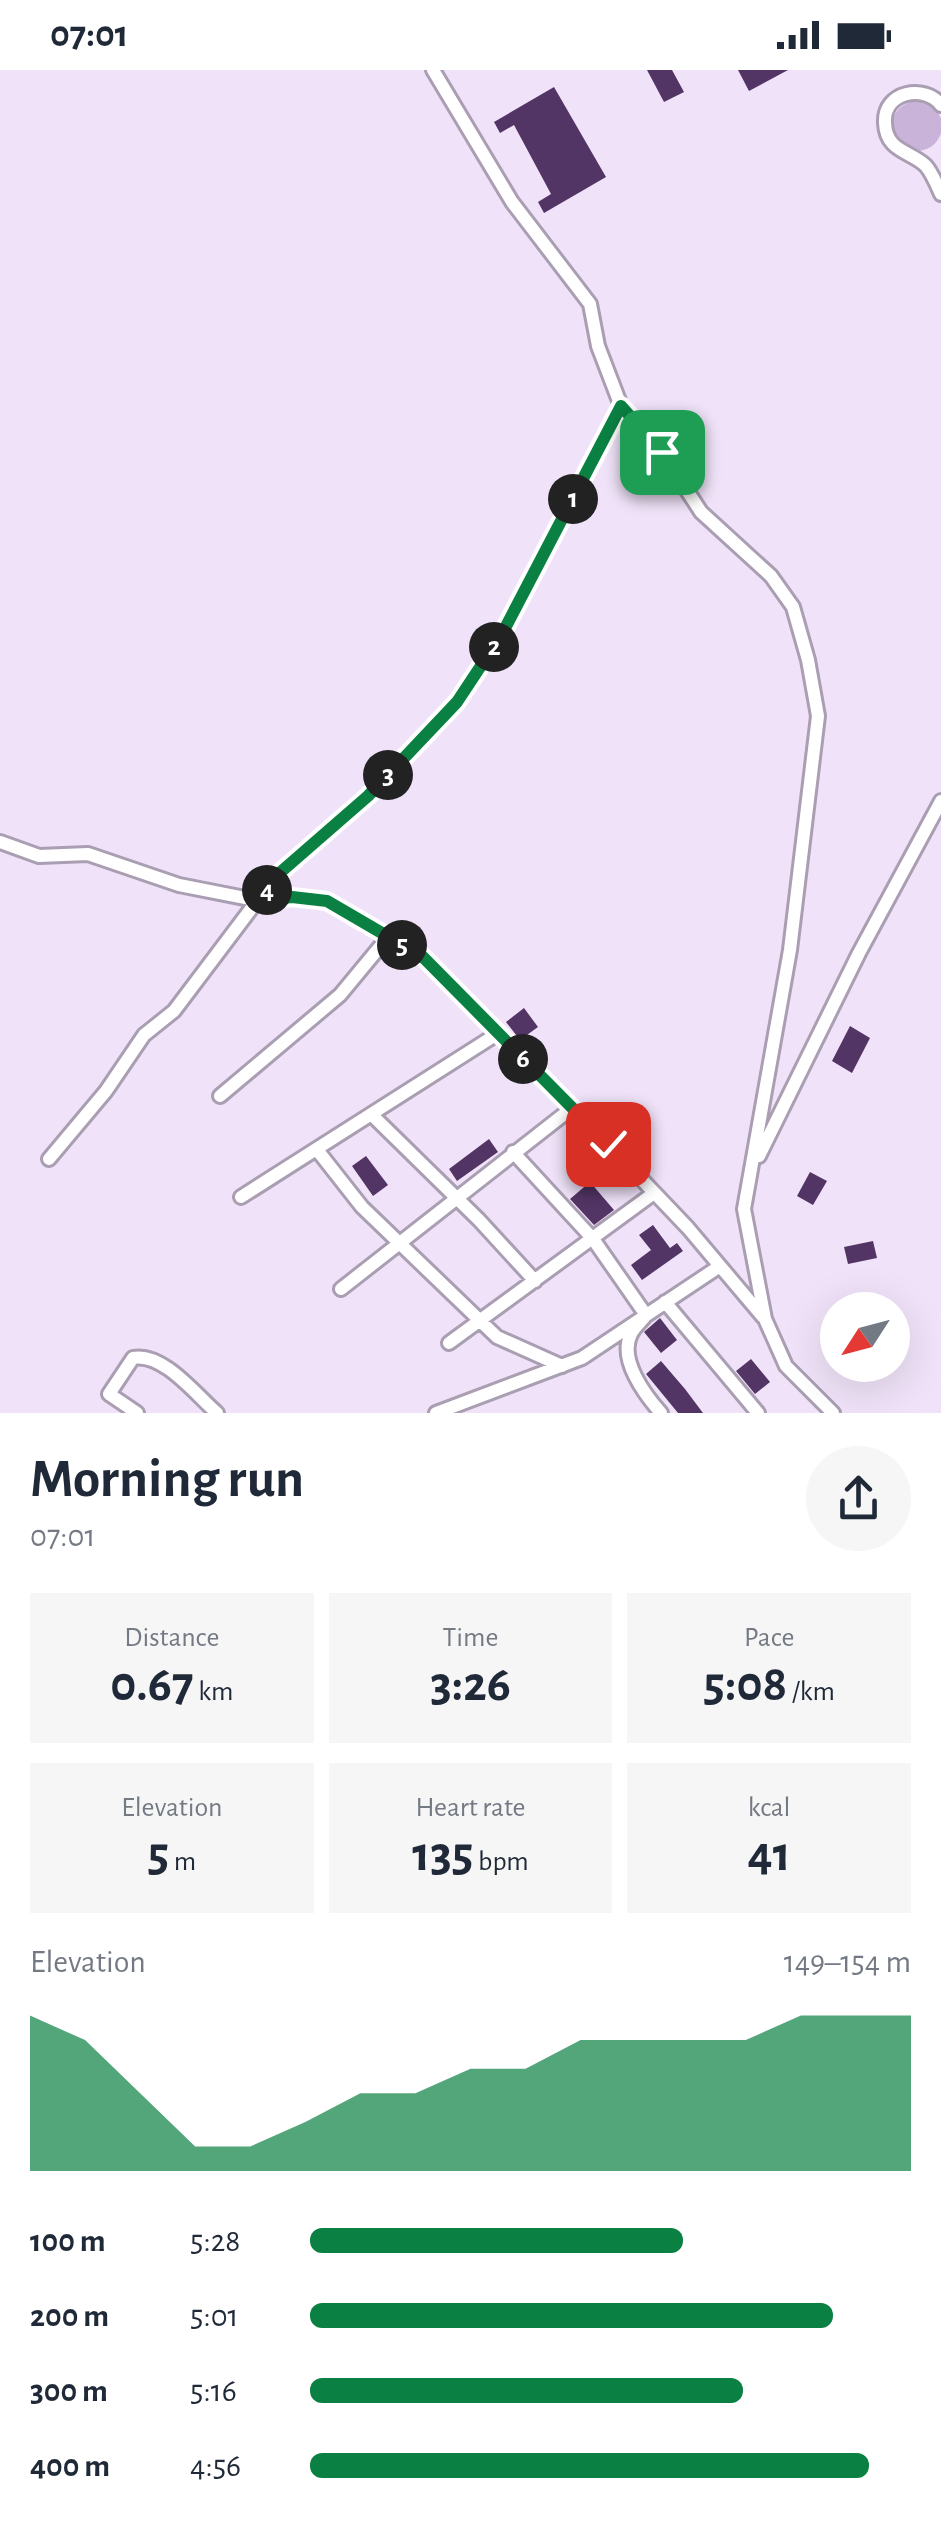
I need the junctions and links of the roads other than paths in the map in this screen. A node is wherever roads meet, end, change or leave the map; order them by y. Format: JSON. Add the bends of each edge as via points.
{"nodes":[{"id":1,"x":433,"y":70,"type":"edge"},
{"id":2,"x":941,"y":105,"type":"edge"},
{"id":3,"x":941,"y":194,"type":"edge"},
{"id":4,"x":621,"y":406,"type":"junction"},
{"id":5,"x":941,"y":801,"type":"edge"},
{"id":6,"x":0,"y":842,"type":"edge"},
{"id":7,"x":260,"y":901,"type":"junction"},
{"id":8,"x":388,"y":937,"type":"junction"},
{"id":9,"x":497,"y":1034,"type":"junction"},
{"id":10,"x":220,"y":1096,"type":"dead end"},
{"id":11,"x":572,"y":1108,"type":"junction"},
{"id":12,"x":371,"y":1114,"type":"junction"},
{"id":13,"x":318,"y":1151,"type":"junction"},
{"id":14,"x":513,"y":1152,"type":"junction"},
{"id":15,"x":49,"y":1159,"type":"dead end"},
{"id":16,"x":752,"y":1172,"type":"junction"},
{"id":17,"x":654,"y":1193,"type":"junction"},
{"id":18,"x":240,"y":1197,"type":"dead end"},
{"id":19,"x":456,"y":1198,"type":"junction"},
{"id":20,"x":592,"y":1239,"type":"junction"},
{"id":21,"x":400,"y":1242,"type":"junction"},
{"id":22,"x":720,"y":1266,"type":"junction"},
{"id":23,"x":535,"y":1281,"type":"junction"},
{"id":24,"x":341,"y":1288,"type":"dead end"},
{"id":25,"x":665,"y":1302,"type":"junction"},
{"id":26,"x":646,"y":1315,"type":"junction"},
{"id":27,"x":765,"y":1320,"type":"junction"},
{"id":28,"x":480,"y":1321,"type":"junction"},
{"id":29,"x":449,"y":1344,"type":"dead end"},
{"id":30,"x":562,"y":1366,"type":"junction"},
{"id":31,"x":137,"y":1413,"type":"edge"},
{"id":32,"x":217,"y":1413,"type":"edge"},
{"id":33,"x":436,"y":1413,"type":"edge"},
{"id":34,"x":660,"y":1413,"type":"edge"},
{"id":35,"x":758,"y":1413,"type":"edge"},
{"id":36,"x":832,"y":1413,"type":"edge"}],
"edges":[{"from":1,"to":4,"type":"street","via":[[512,202],[590,304]]},
{"from":2,"to":3,"type":"street","via":[[919,90],[888,107],[884,122],[890,141],[925,166]]},
{"from":4,"to":7,"type":"street","via":[[502,634],[457,702],[368,796],[275,877]]},
{"from":4,"to":16,"type":"street","via":[[662,452],[701,512],[772,576],[793,606],[818,716],[790,950]]},
{"from":5,"to":16,"type":"street"},
{"from":6,"to":7,"type":"street","via":[[39,856],[88,854]]},
{"from":7,"to":8,"type":"street","via":[[327,901]]},
{"from":7,"to":15,"type":"street"},
{"from":8,"to":9,"type":"street","via":[[423,957]]},
{"from":8,"to":10,"type":"street","via":[[340,995]]},
{"from":9,"to":11,"type":"street"},
{"from":9,"to":12,"type":"street"},
{"from":11,"to":14,"type":"street"},
{"from":11,"to":17,"type":"street"},
{"from":12,"to":13,"type":"street"},
{"from":12,"to":19,"type":"street"},
{"from":13,"to":18,"type":"street"},
{"from":13,"to":21,"type":"street"},
{"from":14,"to":19,"type":"street"},
{"from":14,"to":20,"type":"street"},
{"from":16,"to":27,"type":"street","via":[[744,1208]]},
{"from":17,"to":20,"type":"street"},
{"from":17,"to":22,"type":"street"},
{"from":19,"to":21,"type":"street"},
{"from":19,"to":23,"type":"street"},
{"from":20,"to":23,"type":"street"},
{"from":20,"to":26,"type":"street"},
{"from":21,"to":24,"type":"street"},
{"from":21,"to":28,"type":"street"},
{"from":22,"to":25,"type":"street"},
{"from":22,"to":27,"type":"street"},
{"from":23,"to":28,"type":"street"},
{"from":25,"to":26,"type":"street"},
{"from":25,"to":35,"type":"street"},
{"from":26,"to":30,"type":"street"},
{"from":26,"to":34,"type":"street","via":[[629,1336],[629,1358]]},
{"from":27,"to":36,"type":"street","via":[[786,1366]]},
{"from":28,"to":29,"type":"street"},
{"from":28,"to":30,"type":"street","via":[[497,1337]]},
{"from":30,"to":33,"type":"street"},
{"from":31,"to":32,"type":"street","via":[[110,1394],[133,1358],[143,1356]]}]}
